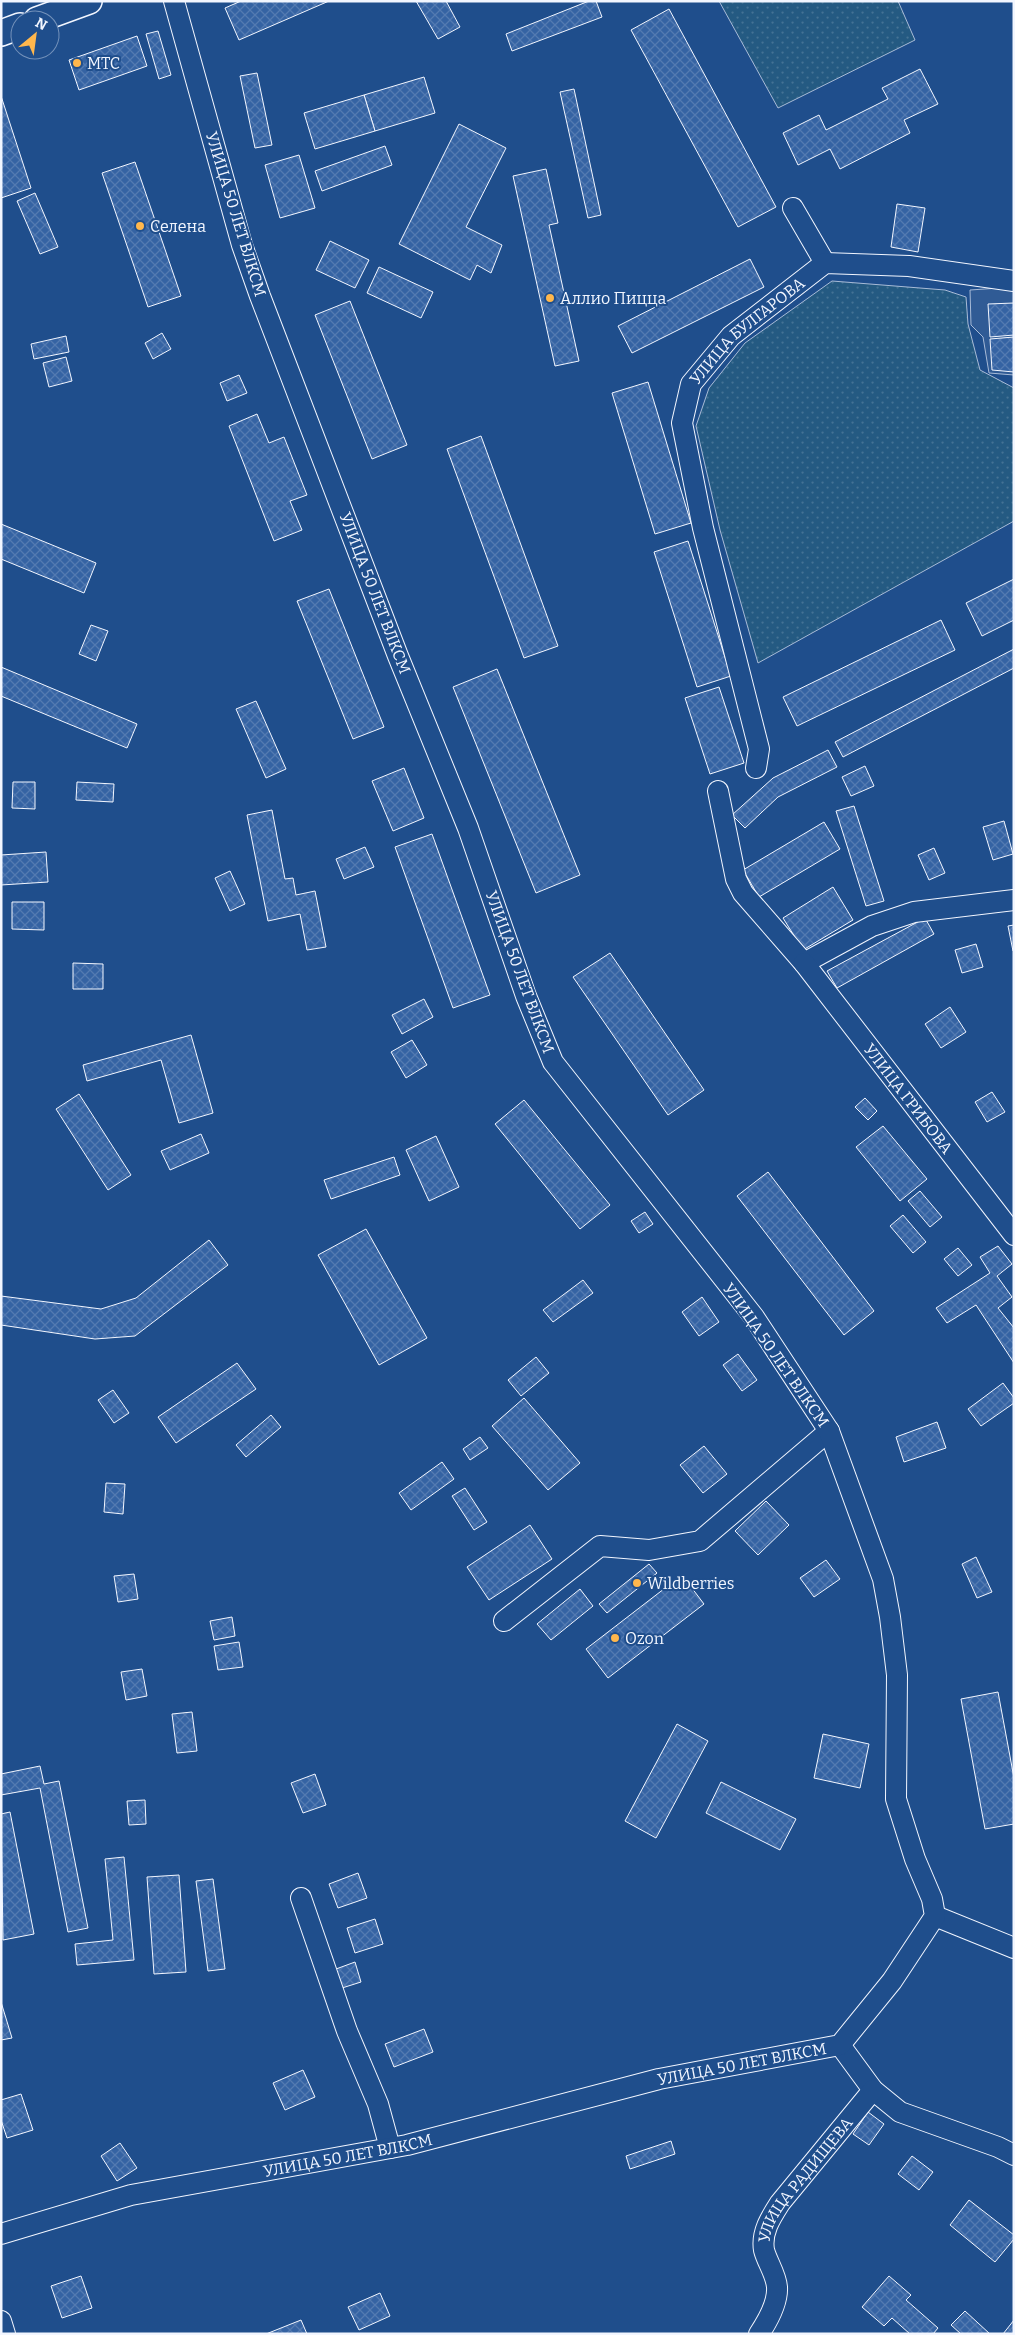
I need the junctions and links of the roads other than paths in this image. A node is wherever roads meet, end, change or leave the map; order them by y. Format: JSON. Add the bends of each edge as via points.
{"nodes":[{"id":1,"x":89,"y":1,"type":"edge"},
{"id":2,"x":174,"y":1,"type":"edge"},
{"id":3,"x":60,"y":12,"type":"edge"},
{"id":4,"x":792,"y":208,"type":"dead end"},
{"id":5,"x":824,"y":263,"type":"junction"},
{"id":6,"x":1014,"y":281,"type":"edge"},
{"id":7,"x":756,"y":768,"type":"dead end"},
{"id":8,"x":718,"y":791,"type":"dead end"},
{"id":9,"x":1014,"y":900,"type":"edge"},
{"id":10,"x":804,"y":963,"type":"junction"},
{"id":11,"x":1014,"y":1235,"type":"edge"},
{"id":12,"x":829,"y":1431,"type":"junction"},
{"id":13,"x":504,"y":1621,"type":"dead end"},
{"id":14,"x":301,"y":1898,"type":"dead end"},
{"id":15,"x":935,"y":1916,"type":"junction"},
{"id":16,"x":1014,"y":1948,"type":"edge"},
{"id":17,"x":840,"y":2046,"type":"junction"},
{"id":18,"x":873,"y":2090,"type":"junction"},
{"id":19,"x":390,"y":2148,"type":"junction"},
{"id":20,"x":1014,"y":2154,"type":"edge"},
{"id":21,"x":1,"y":2234,"type":"edge"},
{"id":22,"x":1,"y":2321,"type":"edge"},
{"id":23,"x":5,"y":2334,"type":"edge"},
{"id":24,"x":759,"y":2334,"type":"edge"}],
"edges":[{"from":1,"to":3,"type":"main road"},
{"from":2,"to":12,"type":"street","name":"УЛИЦА 50 ЛЕТ ВЛКСМ","via":[[242,245],[260,296],[398,656],[468,828],[526,996],[553,1062],[754,1317]]},
{"from":4,"to":5,"type":"street"},
{"from":5,"to":6,"type":"street","via":[[909,266]]},
{"from":5,"to":7,"type":"street","name":"УЛИЦА БУЛГАРОВА","via":[[731,336],[691,384],[682,423],[703,528],[758,748]]},
{"from":8,"to":10,"type":"street","name":"УЛИЦА ГРИБОВА","via":[[736,879],[743,893]]},
{"from":9,"to":10,"type":"street","via":[[914,912],[872,926]]},
{"from":10,"to":11,"type":"street","name":"УЛИЦА ГРИБОВА"},
{"from":12,"to":13,"type":"street","via":[[700,1540],[649,1550],[600,1546]]},
{"from":12,"to":15,"type":"street","name":"УЛИЦА 50 ЛЕТ ВЛКСМ","via":[[883,1579],[897,1683],[896,1800],[932,1899]]},
{"from":14,"to":19,"type":"street","via":[[347,2031],[378,2104]]},
{"from":15,"to":16,"type":"street"},
{"from":15,"to":17,"type":"street","name":"УЛИЦА 50 ЛЕТ ВЛКСМ","via":[[892,1981]]},
{"from":17,"to":18,"type":"street"},
{"from":17,"to":19,"type":"street","name":"УЛИЦА 50 ЛЕТ ВЛКСМ","via":[[659,2079]]},
{"from":18,"to":20,"type":"street","via":[[900,2112]]},
{"from":18,"to":24,"type":"street","name":"УЛИЦА РАДИЩЕВА","via":[[770,2219],[764,2234],[764,2249],[777,2287],[776,2297]]},
{"from":19,"to":21,"type":"street","name":"УЛИЦА 50 ЛЕТ ВЛКСМ","via":[[131,2195]]},
{"from":22,"to":23,"type":"street"}]}
